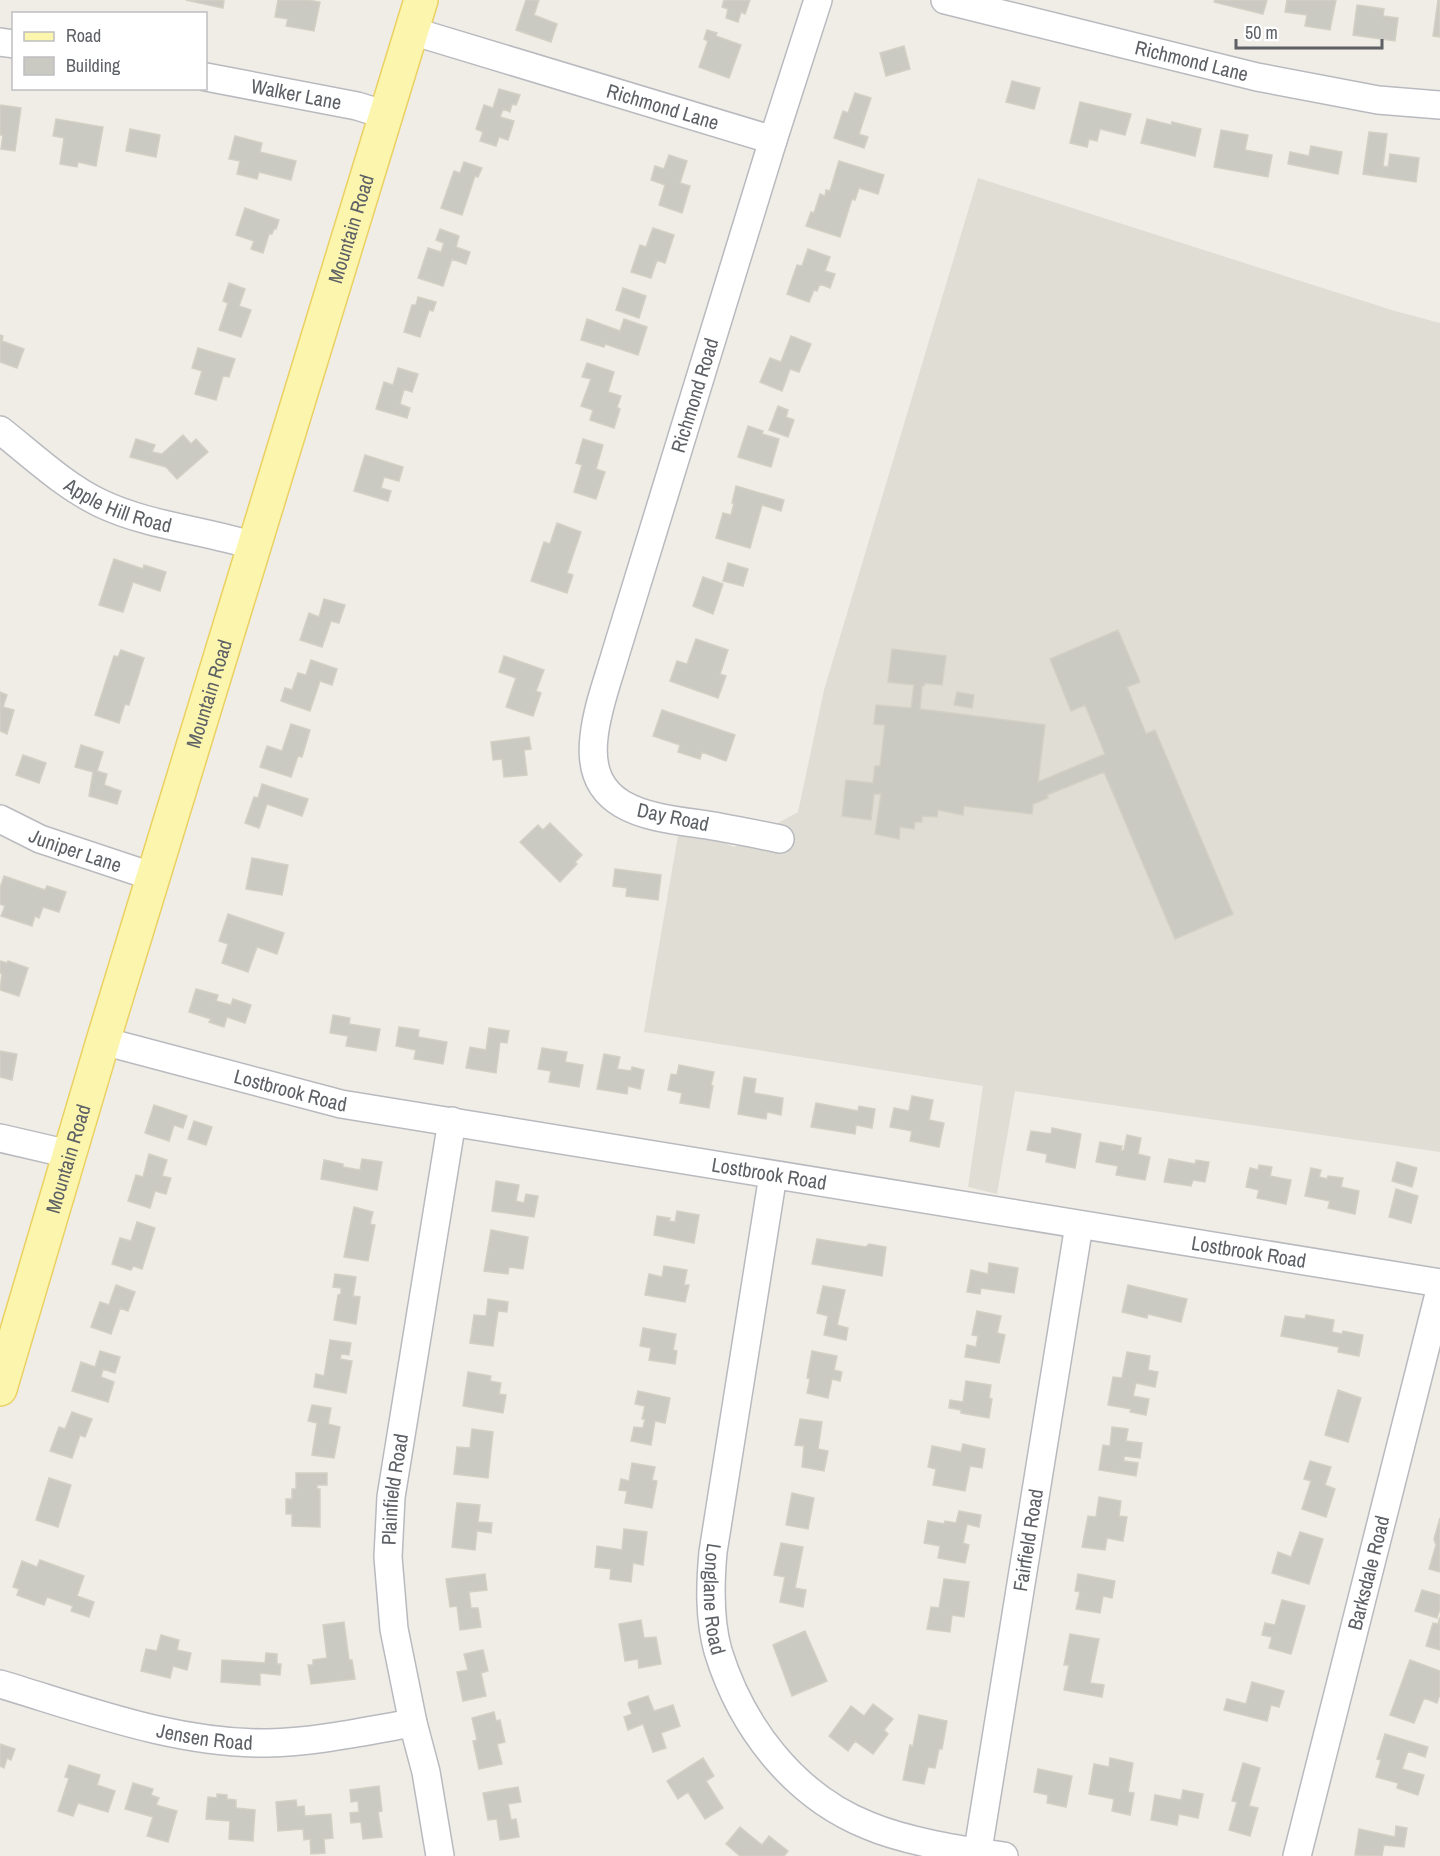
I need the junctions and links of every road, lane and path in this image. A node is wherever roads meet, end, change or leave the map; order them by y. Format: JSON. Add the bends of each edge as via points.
{"nodes":[{"id":1,"x":421,"y":0,"type":"edge"},
{"id":2,"x":818,"y":0,"type":"edge"},
{"id":3,"x":945,"y":0,"type":"edge"},
{"id":4,"x":412,"y":31,"type":"junction"},
{"id":5,"x":207,"y":78,"type":"edge"},
{"id":6,"x":1440,"y":105,"type":"edge"},
{"id":7,"x":386,"y":115,"type":"junction"},
{"id":8,"x":773,"y":140,"type":"junction"},
{"id":9,"x":0,"y":430,"type":"edge"},
{"id":10,"x":254,"y":546,"type":"junction"},
{"id":11,"x":616,"y":652,"type":"joint"},
{"id":12,"x":0,"y":819,"type":"edge"},
{"id":13,"x":780,"y":839,"type":"dead end"},
{"id":14,"x":154,"y":877,"type":"junction"},
{"id":15,"x":103,"y":1041,"type":"junction"},
{"id":16,"x":452,"y":1121,"type":"junction"},
{"id":17,"x":0,"y":1138,"type":"edge"},
{"id":18,"x":69,"y":1154,"type":"junction"},
{"id":19,"x":773,"y":1175,"type":"junction"},
{"id":20,"x":1079,"y":1225,"type":"junction"},
{"id":21,"x":1440,"y":1284,"type":"edge"},
{"id":22,"x":1440,"y":1290,"type":"edge"},
{"id":23,"x":0,"y":1389,"type":"edge"},
{"id":24,"x":0,"y":1684,"type":"edge"},
{"id":25,"x":413,"y":1723,"type":"junction"},
{"id":26,"x":986,"y":1855,"type":"edge"},
{"id":27,"x":440,"y":1856,"type":"edge"},
{"id":28,"x":1297,"y":1856,"type":"edge"}],
"edges":[{"from":1,"to":4,"type":"main road","name":"Mountain Road"},
{"from":2,"to":8,"type":"street"},
{"from":3,"to":6,"type":"street","name":"Richmond Lane","via":[[1257,76],[1378,100]]},
{"from":4,"to":7,"type":"main road","name":"Mountain Road"},
{"from":4,"to":8,"type":"street","name":"Richmond Lane"},
{"from":5,"to":7,"type":"street","name":"Walker Lane","via":[[326,99]]},
{"from":7,"to":10,"type":"main road","name":"Mountain Road"},
{"from":8,"to":11,"type":"street","name":"Richmond Road"},
{"from":9,"to":10,"type":"street","name":"Apple Hill Road","via":[[71,486],[100,503],[167,525]]},
{"from":10,"to":14,"type":"main road","name":"Mountain Road"},
{"from":11,"to":13,"type":"street","name":"Day Road","via":[[594,737],[595,764],[611,795],[650,816]]},
{"from":12,"to":14,"type":"street","name":"Juniper Lane","via":[[40,839]]},
{"from":14,"to":15,"type":"main road","name":"Mountain Road"},
{"from":15,"to":16,"type":"street","name":"Lostbrook Road","via":[[340,1104]]},
{"from":15,"to":18,"type":"main road","name":"Mountain Road"},
{"from":16,"to":19,"type":"street","name":"Lostbrook Road"},
{"from":16,"to":25,"type":"street","name":"Plainfield Road","via":[[390,1497],[388,1557],[393,1629]]},
{"from":17,"to":18,"type":"street"},
{"from":18,"to":23,"type":"main road","name":"Mountain Road"},
{"from":19,"to":20,"type":"street","name":"Lostbrook Road"},
{"from":19,"to":26,"type":"street","name":"Longlane Road","via":[[713,1552],[710,1602],[718,1650],[737,1699],[758,1737],[808,1789],[866,1825]]},
{"from":20,"to":21,"type":"street","name":"Lostbrook Road"},
{"from":20,"to":26,"type":"street","name":"Fairfield Road"},
{"from":22,"to":28,"type":"street","name":"Barksdale Road"},
{"from":24,"to":25,"type":"street","name":"Jensen Road","via":[[175,1735],[223,1741],[316,1740]]},
{"from":25,"to":27,"type":"street","name":"Plainfield Road"}]}
